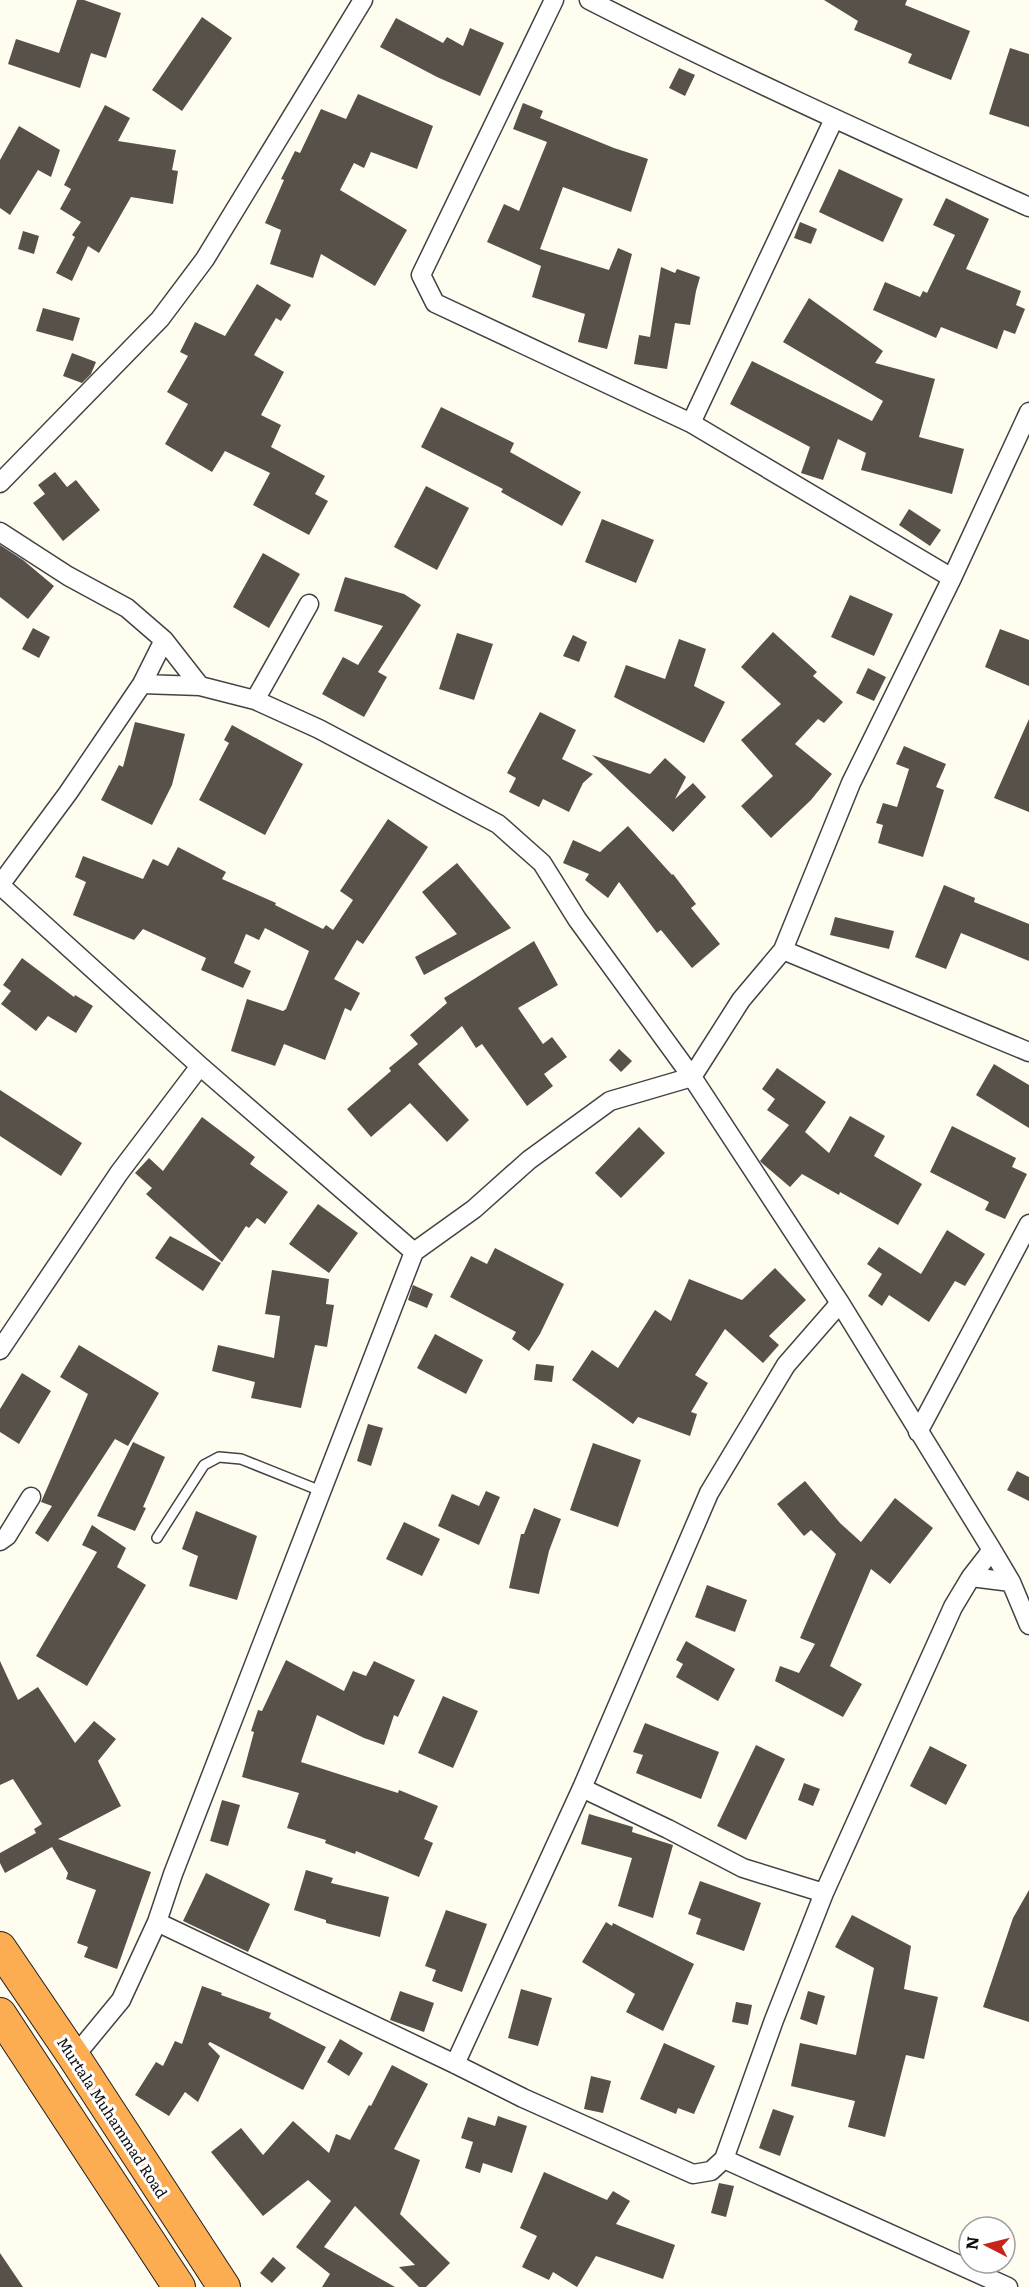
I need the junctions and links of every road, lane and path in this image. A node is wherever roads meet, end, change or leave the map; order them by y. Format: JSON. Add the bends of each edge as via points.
{"nodes":[{"id":1,"x":363,"y":0,"type":"edge"},
{"id":2,"x":554,"y":0,"type":"edge"},
{"id":3,"x":590,"y":0,"type":"edge"},
{"id":4,"x":834,"y":119,"type":"junction"},
{"id":5,"x":1029,"y":207,"type":"edge"},
{"id":6,"x":1029,"y":412,"type":"edge"},
{"id":7,"x":691,"y":423,"type":"junction"},
{"id":8,"x":0,"y":483,"type":"edge"},
{"id":9,"x":0,"y":532,"type":"edge"},
{"id":10,"x":952,"y":578,"type":"junction"},
{"id":11,"x":309,"y":604,"type":"dead end"},
{"id":12,"x":164,"y":640,"type":"junction"},
{"id":13,"x":142,"y":684,"type":"junction"},
{"id":14,"x":200,"y":686,"type":"junction"},
{"id":15,"x":255,"y":700,"type":"junction"},
{"id":16,"x":0,"y":885,"type":"edge"},
{"id":17,"x":783,"y":950,"type":"junction"},
{"id":18,"x":1029,"y":1052,"type":"edge"},
{"id":19,"x":200,"y":1066,"type":"junction"},
{"id":20,"x":692,"y":1077,"type":"junction"},
{"id":21,"x":1029,"y":1224,"type":"edge"},
{"id":22,"x":414,"y":1252,"type":"junction"},
{"id":23,"x":840,"y":1303,"type":"junction"},
{"id":24,"x":0,"y":1350,"type":"edge"},
{"id":25,"x":918,"y":1432,"type":"junction"},
{"id":26,"x":321,"y":1491,"type":"junction"},
{"id":27,"x":31,"y":1497,"type":"dead end"},
{"id":28,"x":157,"y":1538,"type":"dead end"},
{"id":29,"x":0,"y":1541,"type":"edge"},
{"id":30,"x":992,"y":1550,"type":"junction"},
{"id":31,"x":971,"y":1577,"type":"junction"},
{"id":32,"x":1011,"y":1582,"type":"junction"},
{"id":33,"x":1029,"y":1625,"type":"edge"},
{"id":34,"x":582,"y":1788,"type":"junction"},
{"id":35,"x":824,"y":1893,"type":"junction"},
{"id":36,"x":157,"y":1922,"type":"junction"},
{"id":37,"x":0,"y":1948,"type":"edge"},
{"id":38,"x":0,"y":2014,"type":"edge"},
{"id":39,"x":74,"y":2057,"type":"junction"},
{"id":40,"x":455,"y":2064,"type":"junction"},
{"id":41,"x":724,"y":2159,"type":"junction"},
{"id":42,"x":178,"y":2287,"type":"edge"},
{"id":43,"x":224,"y":2287,"type":"edge"},
{"id":44,"x":1008,"y":2287,"type":"edge"}],
"edges":[{"from":1,"to":8,"type":"street","via":[[205,259],[160,319]]},
{"from":2,"to":7,"type":"street","via":[[421,275],[435,303]]},
{"from":3,"to":4,"type":"street"},
{"from":4,"to":5,"type":"street"},
{"from":4,"to":7,"type":"street"},
{"from":6,"to":10,"type":"street"},
{"from":7,"to":10,"type":"street"},
{"from":9,"to":12,"type":"street","via":[[127,608]]},
{"from":10,"to":17,"type":"street","via":[[851,783]]},
{"from":11,"to":15,"type":"street"},
{"from":12,"to":13,"type":"street"},
{"from":12,"to":14,"type":"street"},
{"from":13,"to":14,"type":"street"},
{"from":13,"to":16,"type":"street"},
{"from":14,"to":15,"type":"street"},
{"from":15,"to":20,"type":"street","via":[[320,729],[498,824],[542,863],[577,919]]},
{"from":16,"to":19,"type":"street"},
{"from":17,"to":18,"type":"street"},
{"from":17,"to":20,"type":"street","via":[[741,1000]]},
{"from":19,"to":22,"type":"street"},
{"from":19,"to":24,"type":"street","via":[[119,1173]]},
{"from":20,"to":22,"type":"street","via":[[610,1101]]},
{"from":20,"to":23,"type":"street"},
{"from":21,"to":25,"type":"street"},
{"from":22,"to":26,"type":"street"},
{"from":23,"to":25,"type":"street"},
{"from":23,"to":34,"type":"street","via":[[786,1365],[709,1492]]},
{"from":25,"to":30,"type":"street"},
{"from":26,"to":28,"type":"lane","via":[[241,1459],[219,1457],[204,1465]]},
{"from":26,"to":36,"type":"street","via":[[172,1874]]},
{"from":27,"to":29,"type":"street"},
{"from":30,"to":31,"type":"street"},
{"from":30,"to":32,"type":"street"},
{"from":31,"to":32,"type":"street"},
{"from":31,"to":35,"type":"street","via":[[953,1607]]},
{"from":32,"to":33,"type":"street"},
{"from":34,"to":35,"type":"street","via":[[743,1868]]},
{"from":34,"to":40,"type":"street"},
{"from":35,"to":41,"type":"street"},
{"from":36,"to":39,"type":"street","via":[[120,2000]]},
{"from":36,"to":40,"type":"street"},
{"from":37,"to":39,"type":"highway","name":"Murtala Muhammad Road"},
{"from":38,"to":42,"type":"highway"},
{"from":39,"to":43,"type":"highway","name":"Murtala Muhammad Road"},
{"from":40,"to":41,"type":"street","via":[[693,2174],[711,2170]]},
{"from":41,"to":44,"type":"street"}]}
